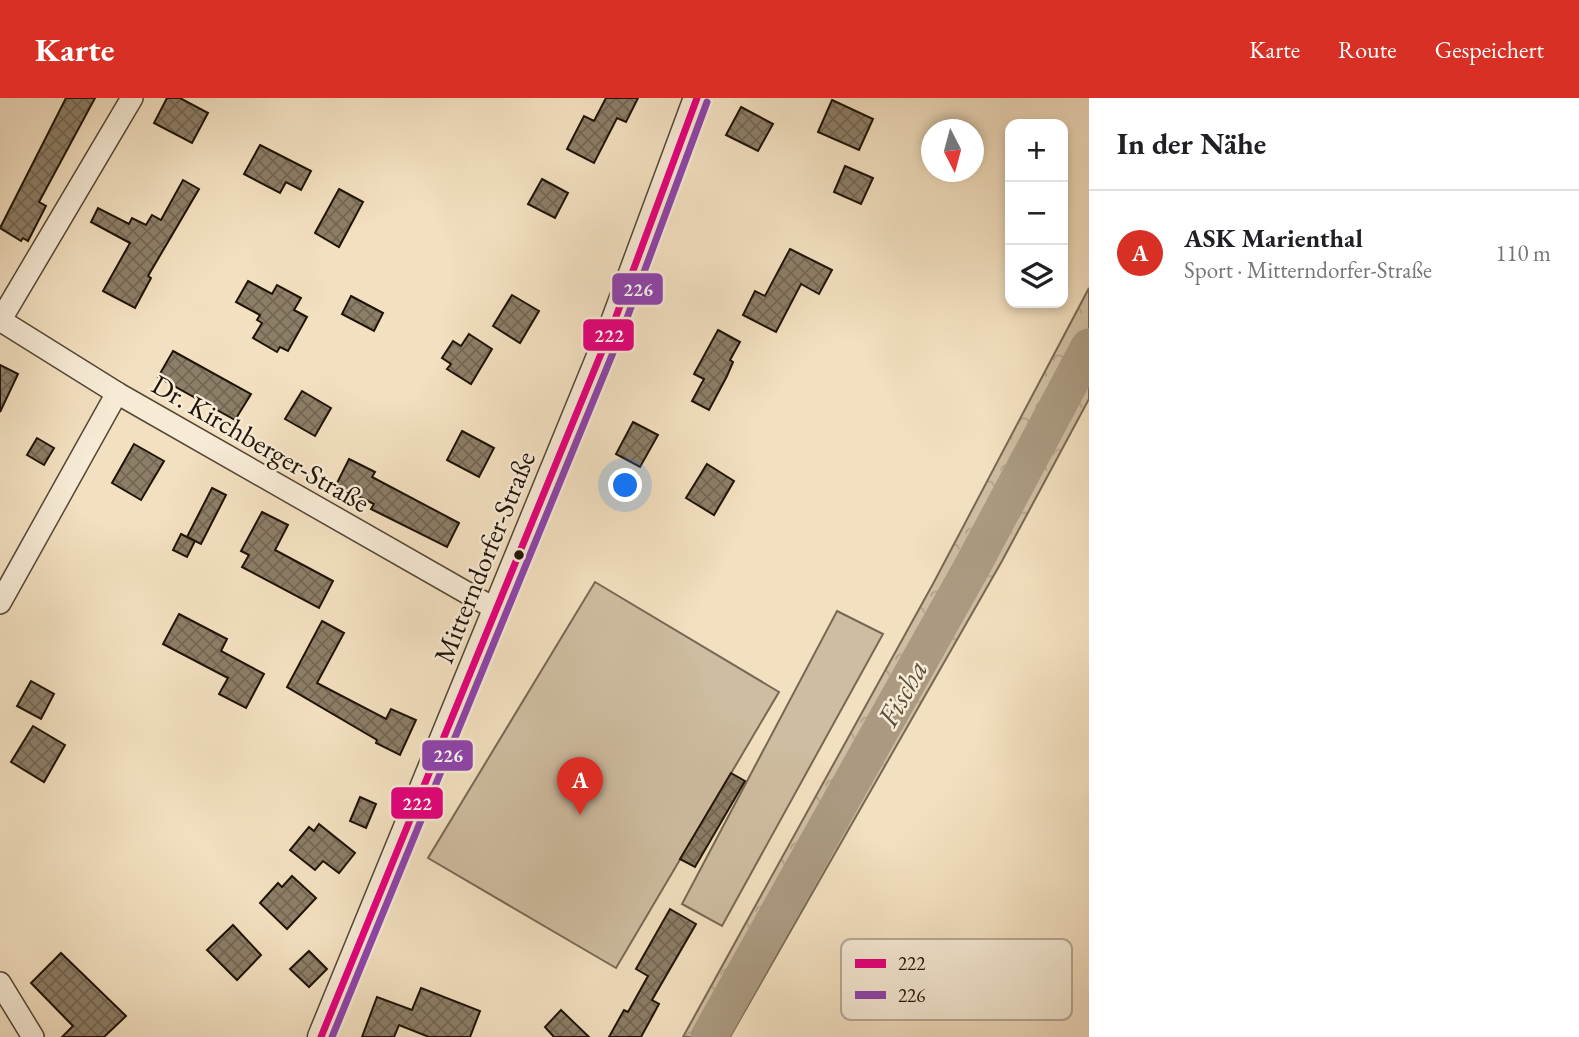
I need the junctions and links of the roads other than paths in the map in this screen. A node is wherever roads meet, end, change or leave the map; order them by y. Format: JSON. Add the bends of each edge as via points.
{"nodes":[{"id":1,"x":132,"y":98,"type":"edge"},
{"id":2,"x":696,"y":98,"type":"edge"},
{"id":3,"x":0,"y":321,"type":"edge"},
{"id":4,"x":117,"y":393,"type":"junction"},
{"id":5,"x":0,"y":603,"type":"edge"},
{"id":6,"x":497,"y":610,"type":"junction"},
{"id":7,"x":0,"y":983,"type":"edge"},
{"id":8,"x":33,"y":1037,"type":"edge"},
{"id":9,"x":321,"y":1037,"type":"edge"}],
"edges":[{"from":1,"to":3,"type":"street"},
{"from":2,"to":6,"type":"street","name":"Mitterndorfer-Straße","via":[[614,322]]},
{"from":3,"to":4,"type":"street","name":"Dr. Kirchberger-Straße"},
{"from":4,"to":5,"type":"street"},
{"from":4,"to":6,"type":"street","name":"Dr. Kirchberger-Straße"},
{"from":6,"to":9,"type":"street","name":"Mitterndorfer-Straße"},
{"from":7,"to":8,"type":"street"}]}
